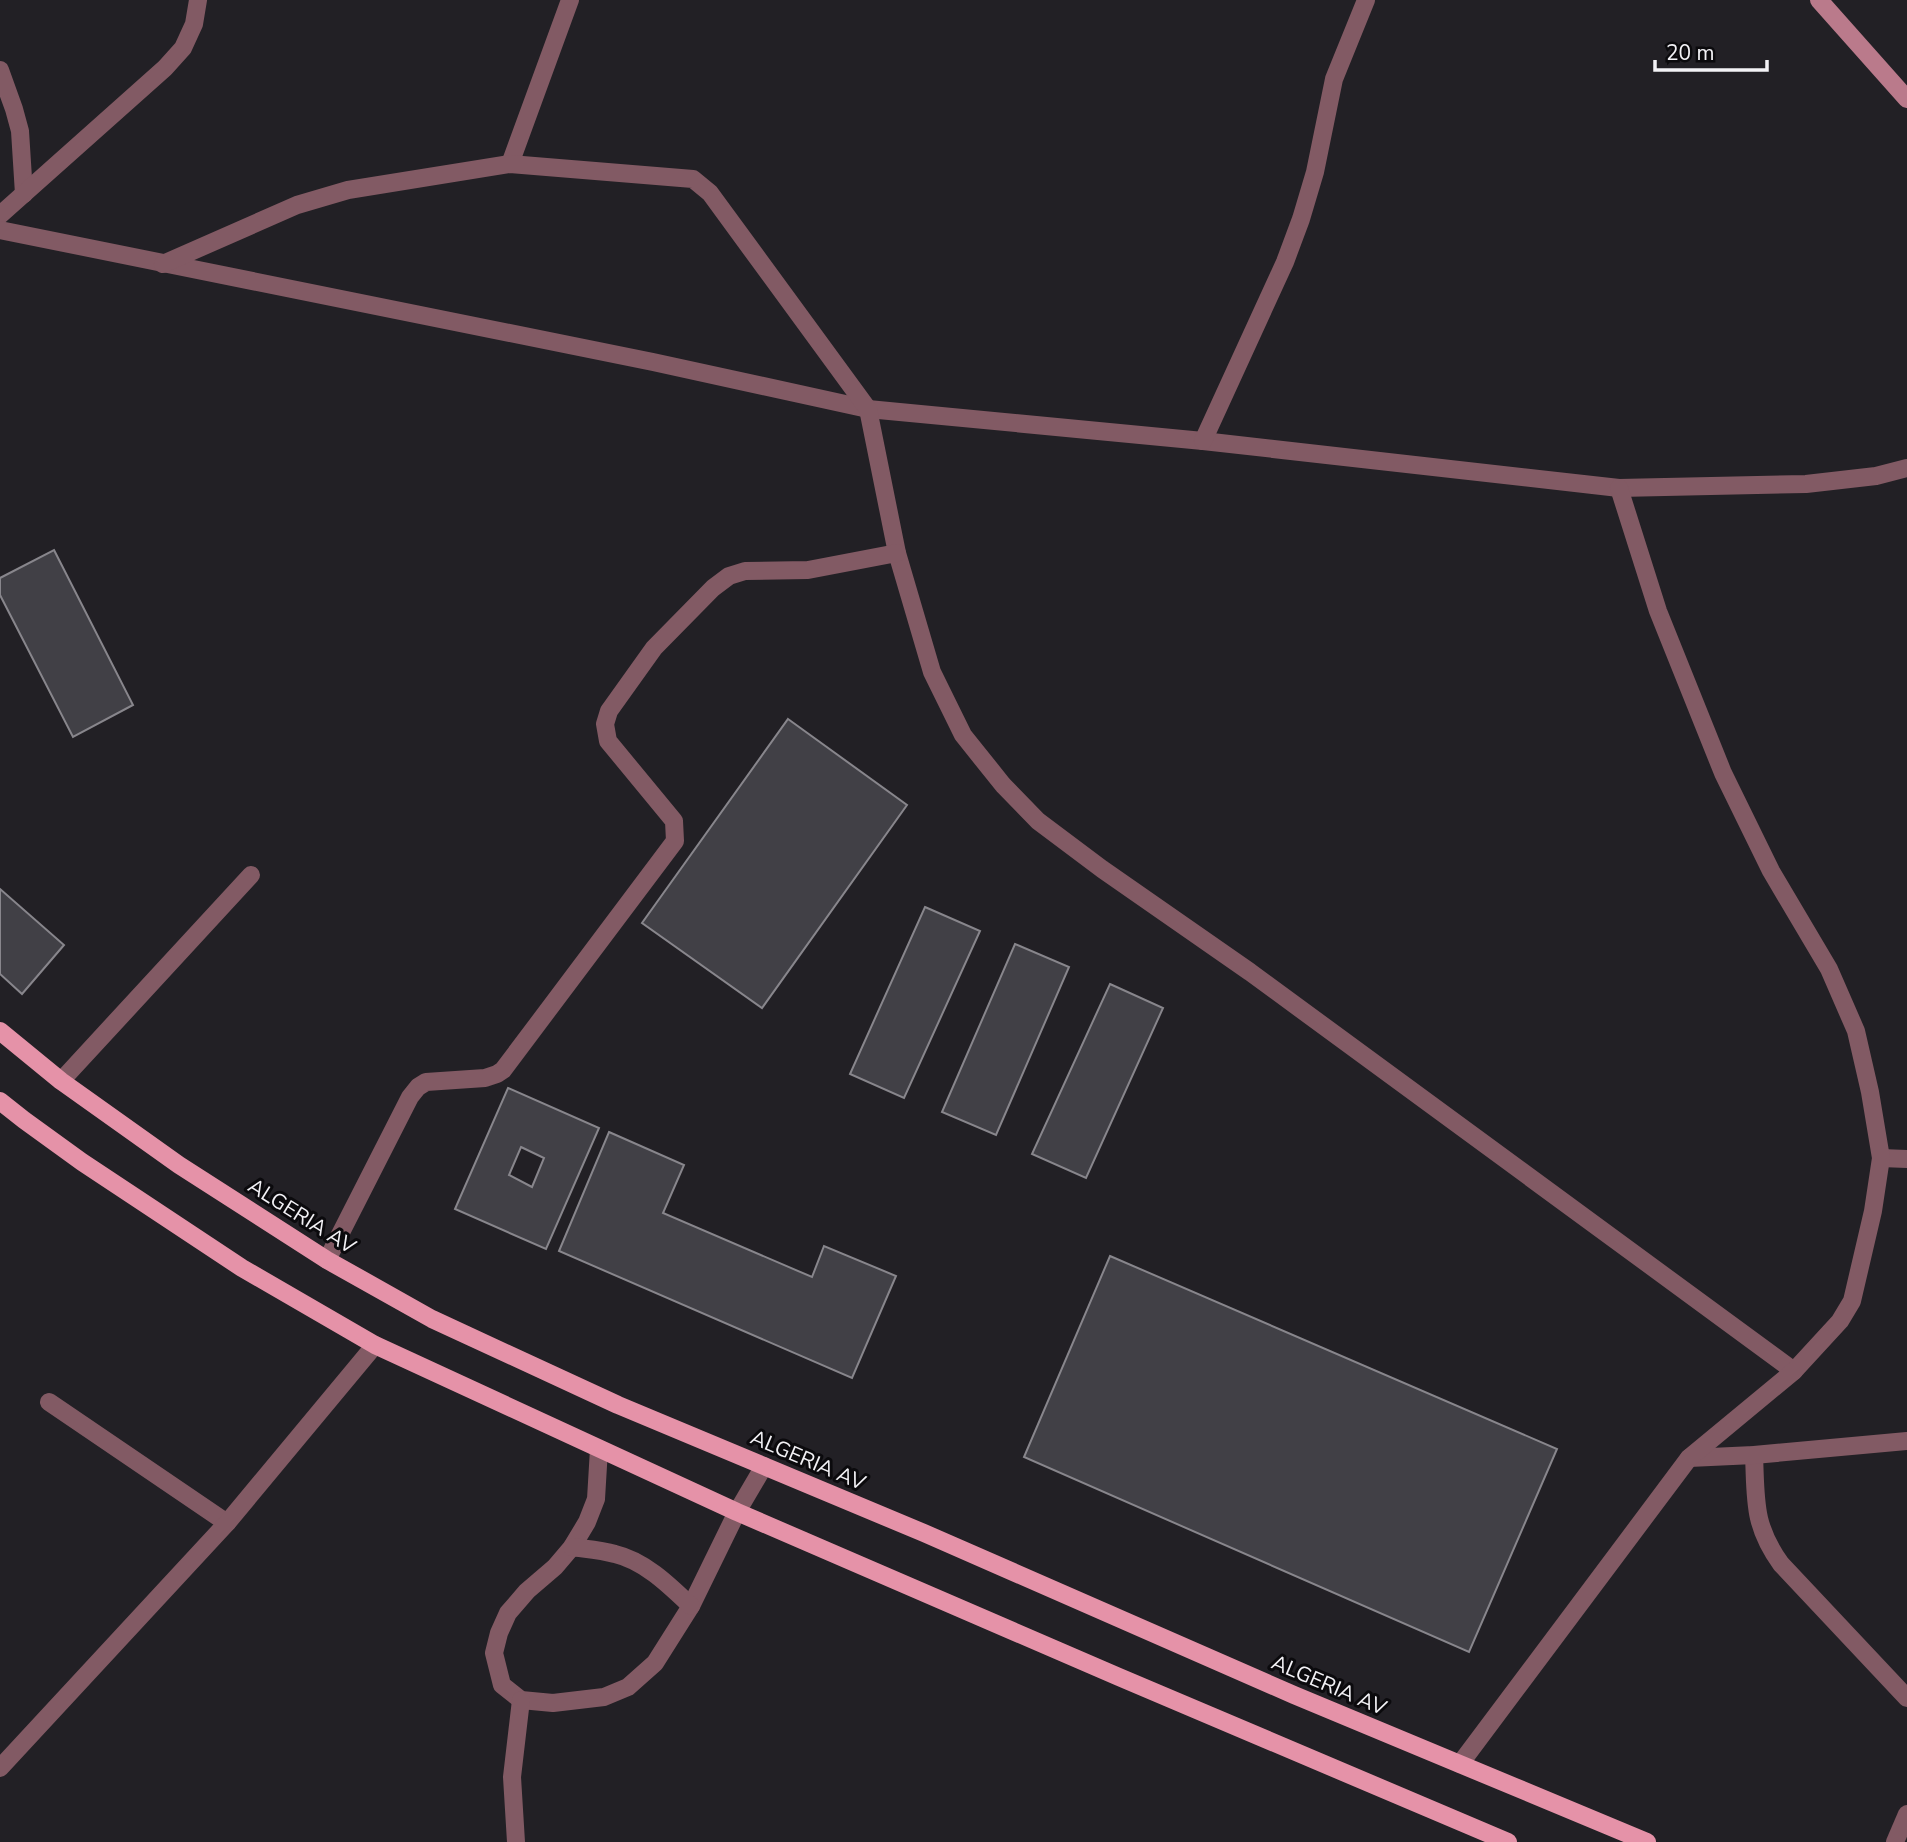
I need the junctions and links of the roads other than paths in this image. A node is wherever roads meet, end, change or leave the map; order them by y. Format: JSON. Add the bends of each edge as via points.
{"nodes":[{"id":1,"x":198,"y":0,"type":"edge"},
{"id":2,"x":570,"y":0,"type":"edge"},
{"id":3,"x":1366,"y":0,"type":"edge"},
{"id":4,"x":1819,"y":0,"type":"edge"},
{"id":5,"x":0,"y":70,"type":"edge"},
{"id":6,"x":1907,"y":99,"type":"edge"},
{"id":7,"x":510,"y":164,"type":"junction"},
{"id":8,"x":24,"y":194,"type":"junction"},
{"id":9,"x":0,"y":215,"type":"edge"},
{"id":10,"x":0,"y":230,"type":"edge"},
{"id":11,"x":163,"y":264,"type":"junction"},
{"id":12,"x":868,"y":409,"type":"junction"},
{"id":13,"x":1203,"y":441,"type":"junction"},
{"id":14,"x":1907,"y":468,"type":"edge"},
{"id":15,"x":1619,"y":488,"type":"junction"},
{"id":16,"x":897,"y":553,"type":"junction"},
{"id":17,"x":251,"y":875,"type":"dead end"},
{"id":18,"x":0,"y":1031,"type":"edge"},
{"id":19,"x":61,"y":1081,"type":"junction"},
{"id":20,"x":0,"y":1101,"type":"edge"},
{"id":21,"x":1881,"y":1158,"type":"junction"},
{"id":22,"x":1907,"y":1159,"type":"edge"},
{"id":23,"x":327,"y":1260,"type":"junction"},
{"id":24,"x":374,"y":1345,"type":"junction"},
{"id":25,"x":1794,"y":1371,"type":"junction"},
{"id":26,"x":49,"y":1402,"type":"dead end"},
{"id":27,"x":1907,"y":1441,"type":"edge"},
{"id":28,"x":599,"y":1449,"type":"junction"},
{"id":29,"x":1754,"y":1455,"type":"junction"},
{"id":30,"x":1689,"y":1458,"type":"junction"},
{"id":31,"x":764,"y":1466,"type":"junction"},
{"id":32,"x":737,"y":1511,"type":"junction"},
{"id":33,"x":227,"y":1523,"type":"junction"},
{"id":34,"x":572,"y":1547,"type":"junction"},
{"id":35,"x":691,"y":1606,"type":"junction"},
{"id":36,"x":1907,"y":1698,"type":"edge"},
{"id":37,"x":521,"y":1700,"type":"junction"},
{"id":38,"x":1460,"y":1764,"type":"junction"},
{"id":39,"x":0,"y":1768,"type":"edge"},
{"id":40,"x":1907,"y":1814,"type":"edge"},
{"id":41,"x":516,"y":1842,"type":"edge"},
{"id":42,"x":1508,"y":1842,"type":"edge"},
{"id":43,"x":1647,"y":1842,"type":"edge"},
{"id":44,"x":1895,"y":1842,"type":"edge"}],
"edges":[{"from":1,"to":8,"type":"street","via":[[183,48],[166,68]]},
{"from":2,"to":7,"type":"street"},
{"from":3,"to":13,"type":"street","via":[[1334,79],[1301,219]]},
{"from":4,"to":6,"type":"main road"},
{"from":5,"to":8,"type":"street","via":[[20,131]]},
{"from":7,"to":11,"type":"street","via":[[348,190],[297,205]]},
{"from":7,"to":12,"type":"street","via":[[693,179],[710,192]]},
{"from":8,"to":9,"type":"street"},
{"from":10,"to":11,"type":"street"},
{"from":11,"to":12,"type":"street"},
{"from":12,"to":13,"type":"street"},
{"from":12,"to":16,"type":"street"},
{"from":13,"to":15,"type":"street"},
{"from":14,"to":15,"type":"street","via":[[1806,484]]},
{"from":15,"to":21,"type":"street","via":[[1658,611],[1723,773],[1771,871],[1829,968],[1856,1031]]},
{"from":16,"to":23,"type":"street","via":[[808,570],[745,571],[729,576],[654,648],[605,723],[608,741],[674,821],[675,841],[503,1070],[485,1078],[426,1082],[418,1087]]},
{"from":16,"to":25,"type":"street","via":[[932,672],[963,735],[1038,821]]},
{"from":17,"to":19,"type":"street"},
{"from":18,"to":19,"type":"main road","name":"ALGERIA AV"},
{"from":19,"to":23,"type":"main road","name":"ALGERIA AV","via":[[179,1165]]},
{"from":20,"to":24,"type":"main road","via":[[82,1162],[242,1268]]},
{"from":21,"to":22,"type":"street"},
{"from":21,"to":25,"type":"street","via":[[1852,1301],[1840,1321]]},
{"from":23,"to":31,"type":"main road","name":"ALGERIA AV","via":[[432,1319]]},
{"from":24,"to":28,"type":"main road"},
{"from":24,"to":33,"type":"street"},
{"from":25,"to":30,"type":"street"},
{"from":26,"to":33,"type":"street"},
{"from":27,"to":29,"type":"street"},
{"from":28,"to":32,"type":"main road"},
{"from":28,"to":34,"type":"street","via":[[596,1499]]},
{"from":29,"to":30,"type":"street"},
{"from":29,"to":36,"type":"street","via":[[1758,1520],[1769,1546]]},
{"from":30,"to":38,"type":"street"},
{"from":31,"to":32,"type":"street"},
{"from":31,"to":38,"type":"main road","name":"ALGERIA AV"},
{"from":32,"to":35,"type":"street"},
{"from":32,"to":42,"type":"main road"},
{"from":33,"to":39,"type":"street"},
{"from":34,"to":35,"type":"street","via":[[617,1554],[639,1563]]},
{"from":34,"to":37,"type":"street","via":[[508,1613],[499,1633],[494,1654],[502,1685]]},
{"from":35,"to":37,"type":"street","via":[[655,1662],[628,1687],[604,1698],[554,1703]]},
{"from":37,"to":41,"type":"street","via":[[512,1777]]},
{"from":38,"to":43,"type":"main road","name":"ALGERIA AV"},
{"from":40,"to":44,"type":"street"}]}
